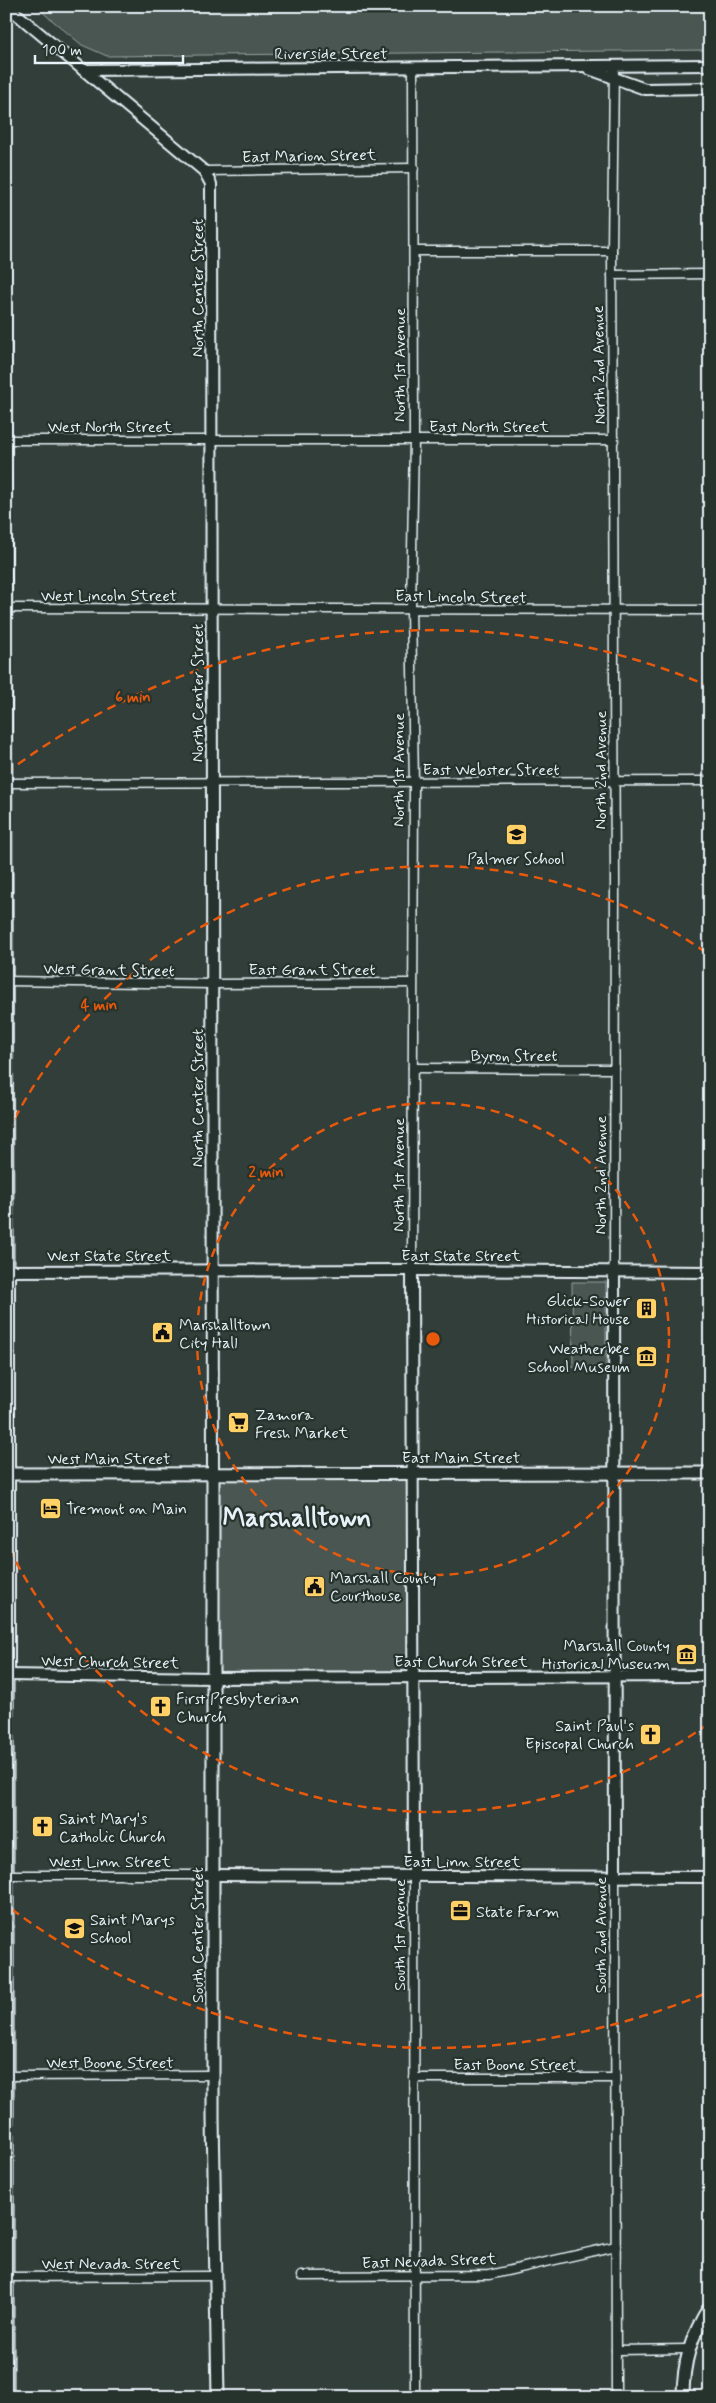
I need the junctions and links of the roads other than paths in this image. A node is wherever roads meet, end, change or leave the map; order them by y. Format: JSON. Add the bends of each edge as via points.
{"nodes":[{"id":1,"x":7,"y":6,"type":"edge"},
{"id":2,"x":578,"y":65,"type":"junction"},
{"id":3,"x":710,"y":65,"type":"edge"},
{"id":4,"x":614,"y":66,"type":"junction"},
{"id":5,"x":413,"y":68,"type":"junction"},
{"id":6,"x":83,"y":70,"type":"junction"},
{"id":7,"x":613,"y":77,"type":"junction"},
{"id":8,"x":710,"y":88,"type":"edge"},
{"id":9,"x":414,"y":168,"type":"junction"},
{"id":10,"x":204,"y":171,"type":"junction"},
{"id":11,"x":6,"y":192,"type":"edge"},
{"id":12,"x":414,"y":251,"type":"junction"},
{"id":13,"x":612,"y":251,"type":"junction"},
{"id":14,"x":612,"y":274,"type":"junction"},
{"id":15,"x":710,"y":274,"type":"edge"},
{"id":16,"x":213,"y":439,"type":"junction"},
{"id":17,"x":414,"y":439,"type":"junction"},
{"id":18,"x":7,"y":440,"type":"edge"},
{"id":19,"x":614,"y":440,"type":"junction"},
{"id":20,"x":6,"y":608,"type":"edge"},
{"id":21,"x":212,"y":608,"type":"junction"},
{"id":22,"x":411,"y":608,"type":"junction"},
{"id":23,"x":710,"y":610,"type":"edge"},
{"id":24,"x":614,"y":611,"type":"junction"},
{"id":25,"x":710,"y":781,"type":"edge"},
{"id":26,"x":614,"y":782,"type":"junction"},
{"id":27,"x":7,"y":783,"type":"edge"},
{"id":28,"x":414,"y":783,"type":"junction"},
{"id":29,"x":213,"y":784,"type":"junction"},
{"id":30,"x":8,"y":981,"type":"edge"},
{"id":31,"x":412,"y":983,"type":"junction"},
{"id":32,"x":212,"y":984,"type":"junction"},
{"id":33,"x":413,"y":1068,"type":"junction"},
{"id":34,"x":616,"y":1069,"type":"junction"},
{"id":35,"x":212,"y":1270,"type":"junction"},
{"id":36,"x":412,"y":1270,"type":"junction"},
{"id":37,"x":8,"y":1271,"type":"edge"},
{"id":38,"x":614,"y":1271,"type":"junction"},
{"id":39,"x":710,"y":1272,"type":"edge"},
{"id":40,"x":413,"y":1473,"type":"junction"},
{"id":41,"x":615,"y":1473,"type":"junction"},
{"id":42,"x":710,"y":1473,"type":"edge"},
{"id":43,"x":8,"y":1474,"type":"edge"},
{"id":44,"x":213,"y":1474,"type":"junction"},
{"id":45,"x":8,"y":1675,"type":"edge"},
{"id":46,"x":615,"y":1676,"type":"junction"},
{"id":47,"x":710,"y":1676,"type":"edge"},
{"id":48,"x":414,"y":1677,"type":"junction"},
{"id":49,"x":213,"y":1678,"type":"junction"},
{"id":50,"x":8,"y":1875,"type":"edge"},
{"id":51,"x":214,"y":1875,"type":"junction"},
{"id":52,"x":414,"y":1876,"type":"junction"},
{"id":53,"x":615,"y":1876,"type":"junction"},
{"id":54,"x":710,"y":1877,"type":"edge"},
{"id":55,"x":213,"y":2075,"type":"junction"},
{"id":56,"x":8,"y":2076,"type":"edge"},
{"id":57,"x":414,"y":2078,"type":"junction"},
{"id":58,"x":616,"y":2078,"type":"junction"},
{"id":59,"x":616,"y":2246,"type":"junction"},
{"id":60,"x":216,"y":2276,"type":"dead end"},
{"id":61,"x":300,"y":2276,"type":"dead end"},
{"id":62,"x":415,"y":2276,"type":"junction"},
{"id":63,"x":8,"y":2277,"type":"edge"},
{"id":64,"x":710,"y":2306,"type":"edge"},
{"id":65,"x":688,"y":2349,"type":"junction"},
{"id":66,"x":616,"y":2350,"type":"junction"},
{"id":67,"x":9,"y":2397,"type":"edge"},
{"id":68,"x":218,"y":2397,"type":"edge"},
{"id":69,"x":415,"y":2397,"type":"edge"},
{"id":70,"x":616,"y":2397,"type":"edge"},
{"id":71,"x":683,"y":2397,"type":"edge"}],
"edges":[{"from":1,"to":6,"type":"street"},
{"from":2,"to":4,"type":"street","name":"Riverside Street"},
{"from":2,"to":5,"type":"street","name":"Riverside Street"},
{"from":2,"to":7,"type":"street","name":"Riverside Street"},
{"from":3,"to":4,"type":"street","name":"Riverside Street"},
{"from":4,"to":7,"type":"street","name":"North 2nd Avenue"},
{"from":5,"to":6,"type":"street","name":"Riverside Street"},
{"from":5,"to":9,"type":"street","name":"North 1st Avenue"},
{"from":6,"to":10,"type":"street"},
{"from":7,"to":8,"type":"street","name":"Riverside Street","via":[[645,88]]},
{"from":7,"to":13,"type":"street","name":"North 2nd Avenue"},
{"from":9,"to":10,"type":"street","name":"East Marion Street"},
{"from":9,"to":12,"type":"street","name":"North 1st Avenue"},
{"from":10,"to":16,"type":"street","name":"North Center Street","via":[[211,184]]},
{"from":11,"to":18,"type":"street"},
{"from":12,"to":13,"type":"street"},
{"from":12,"to":17,"type":"street","name":"North 1st Avenue"},
{"from":13,"to":14,"type":"street","name":"North 2nd Avenue"},
{"from":14,"to":15,"type":"street"},
{"from":14,"to":19,"type":"street","name":"North 2nd Avenue"},
{"from":16,"to":17,"type":"street","name":"East North Street"},
{"from":16,"to":18,"type":"street","name":"West North Street"},
{"from":16,"to":21,"type":"street","name":"North Center Street"},
{"from":17,"to":19,"type":"street","name":"East North Street"},
{"from":17,"to":22,"type":"street","name":"North 1st Avenue"},
{"from":18,"to":20,"type":"street"},
{"from":19,"to":24,"type":"street","name":"North 2nd Avenue"},
{"from":20,"to":21,"type":"street","name":"West Lincoln Street"},
{"from":20,"to":27,"type":"street"},
{"from":21,"to":22,"type":"street","name":"East Lincoln Street"},
{"from":21,"to":29,"type":"street","name":"North Center Street"},
{"from":22,"to":24,"type":"street","name":"East Lincoln Street"},
{"from":22,"to":28,"type":"street","name":"North 1st Avenue"},
{"from":23,"to":24,"type":"street","name":"East Lincoln Street"},
{"from":24,"to":26,"type":"street","name":"North 2nd Avenue"},
{"from":25,"to":26,"type":"street","name":"East Webster Street"},
{"from":26,"to":28,"type":"street","name":"East Webster Street"},
{"from":26,"to":34,"type":"street","name":"North 2nd Avenue"},
{"from":27,"to":29,"type":"street","name":"East Webster Street"},
{"from":27,"to":30,"type":"street"},
{"from":28,"to":29,"type":"street","name":"East Webster Street"},
{"from":28,"to":31,"type":"street","name":"North 1st Avenue"},
{"from":29,"to":32,"type":"street","name":"North Center Street"},
{"from":30,"to":32,"type":"street","name":"West Grant Street"},
{"from":30,"to":37,"type":"street"},
{"from":31,"to":32,"type":"street","name":"East Grant Street"},
{"from":31,"to":33,"type":"street","name":"North 1st Avenue"},
{"from":32,"to":35,"type":"street","name":"North Center Street"},
{"from":33,"to":34,"type":"street","name":"Byron Street"},
{"from":33,"to":36,"type":"street","name":"North 1st Avenue"},
{"from":34,"to":38,"type":"street","name":"North 2nd Avenue"},
{"from":35,"to":36,"type":"street","name":"East State Street"},
{"from":35,"to":37,"type":"street","name":"West State Street"},
{"from":35,"to":44,"type":"street","name":"North Center Street"},
{"from":36,"to":38,"type":"street","name":"East State Street"},
{"from":36,"to":40,"type":"street","name":"North 1st Avenue"},
{"from":37,"to":43,"type":"street"},
{"from":38,"to":39,"type":"street","name":"East State Street"},
{"from":38,"to":41,"type":"street","name":"North 2nd Avenue"},
{"from":40,"to":41,"type":"main road","name":"East Main Street"},
{"from":40,"to":44,"type":"main road","name":"East Main Street"},
{"from":40,"to":48,"type":"street","name":"South 1st Avenue"},
{"from":41,"to":42,"type":"main road","name":"East Main Street"},
{"from":41,"to":46,"type":"street","name":"South 2nd Avenue"},
{"from":43,"to":44,"type":"main road","name":"West Main Street"},
{"from":43,"to":45,"type":"street"},
{"from":44,"to":49,"type":"main road","name":"South Center Street"},
{"from":45,"to":49,"type":"street","name":"West Church Street"},
{"from":45,"to":50,"type":"street"},
{"from":46,"to":47,"type":"street","name":"East Church Street"},
{"from":46,"to":48,"type":"street","name":"East Church Street"},
{"from":46,"to":53,"type":"street","name":"South 2nd Avenue"},
{"from":48,"to":49,"type":"street","name":"East Church Street"},
{"from":48,"to":52,"type":"street","name":"South 1st Avenue"},
{"from":49,"to":51,"type":"main road","name":"South Center Street"},
{"from":50,"to":51,"type":"street","name":"West Linn Street"},
{"from":50,"to":56,"type":"street"},
{"from":51,"to":52,"type":"street","name":"East Linn Street"},
{"from":51,"to":55,"type":"main road","name":"South Center Street"},
{"from":52,"to":53,"type":"street","name":"East Linn Street"},
{"from":52,"to":57,"type":"street","name":"South 1st Avenue"},
{"from":53,"to":54,"type":"street","name":"East Linn Street"},
{"from":53,"to":58,"type":"street","name":"South 2nd Avenue"},
{"from":55,"to":56,"type":"street","name":"West Boone Street"},
{"from":55,"to":68,"type":"main road","name":"South Center Street"},
{"from":56,"to":63,"type":"street"},
{"from":57,"to":58,"type":"street","name":"East Boone Street"},
{"from":57,"to":62,"type":"street","name":"South 1st Avenue"},
{"from":58,"to":59,"type":"street","name":"South 2nd Avenue"},
{"from":59,"to":62,"type":"street","name":"East Nevada Street","via":[[489,2275]]},
{"from":59,"to":66,"type":"street","name":"South 2nd Avenue"},
{"from":60,"to":63,"type":"street","name":"West Nevada Street"},
{"from":61,"to":62,"type":"street","name":"East Nevada Street"},
{"from":62,"to":69,"type":"street","name":"South 1st Avenue"},
{"from":63,"to":67,"type":"street"},
{"from":64,"to":65,"type":"main road"},
{"from":65,"to":66,"type":"street"},
{"from":65,"to":71,"type":"main road"},
{"from":66,"to":70,"type":"street","name":"South 2nd Avenue"}]}
